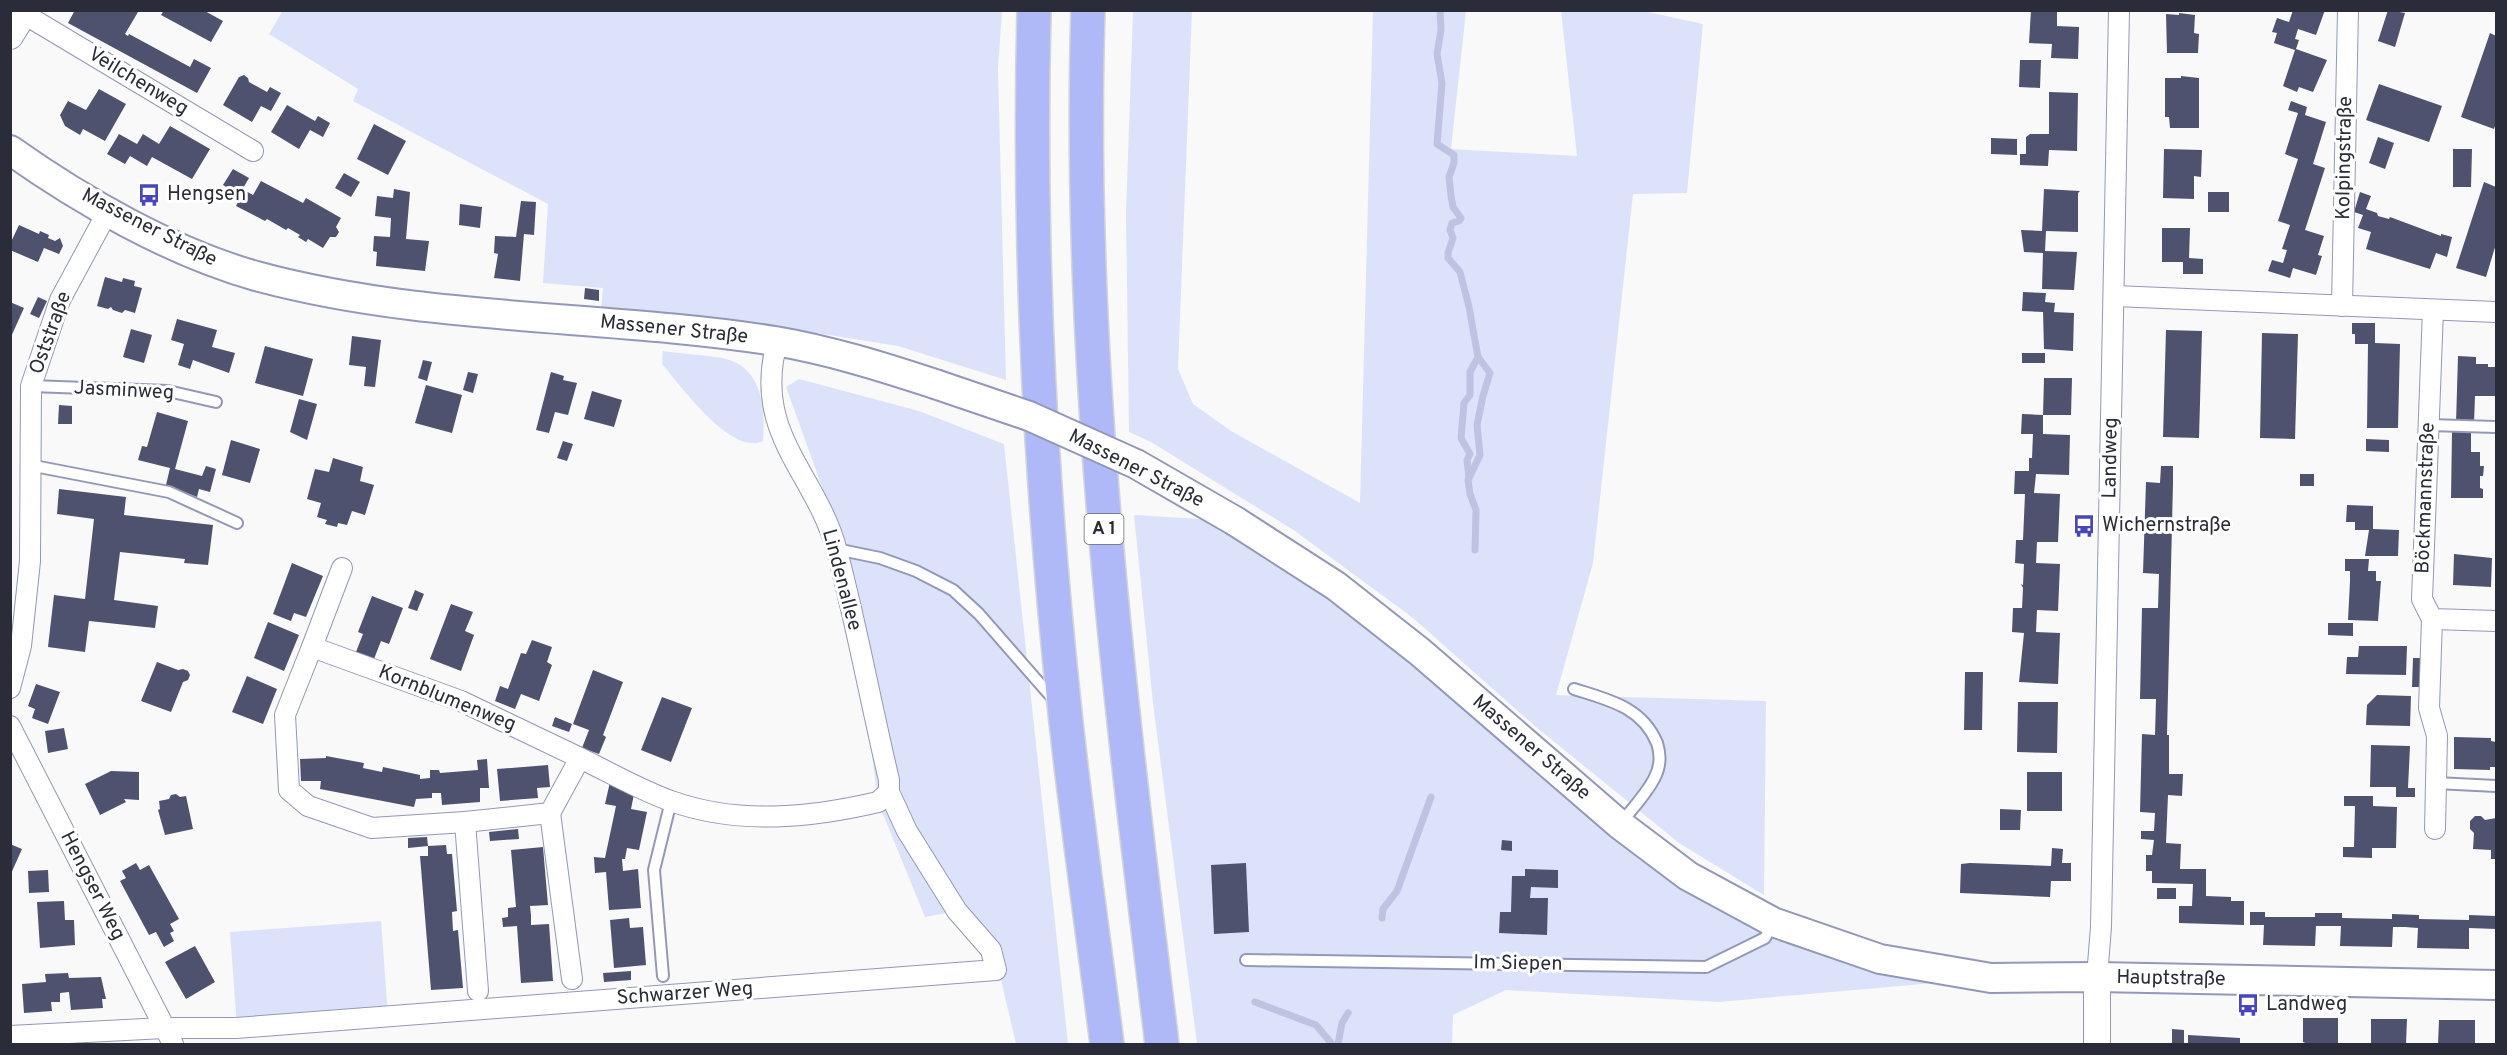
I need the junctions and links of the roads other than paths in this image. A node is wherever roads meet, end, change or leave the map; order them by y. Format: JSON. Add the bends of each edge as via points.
{"nodes":[{"id":1,"x":1034,"y":10,"type":"edge"},
{"id":2,"x":1088,"y":10,"type":"edge"},
{"id":3,"x":2119,"y":10,"type":"edge"},
{"id":4,"x":2348,"y":10,"type":"edge"},
{"id":5,"x":25,"y":12,"type":"edge"},
{"id":6,"x":10,"y":36,"type":"edge"},
{"id":7,"x":10,"y":150,"type":"edge"},
{"id":8,"x":253,"y":150,"type":"dead end"},
{"id":9,"x":108,"y":211,"type":"junction"},
{"id":10,"x":2115,"y":296,"type":"junction"},
{"id":11,"x":2342,"y":306,"type":"junction"},
{"id":12,"x":2433,"y":310,"type":"junction"},
{"id":13,"x":2496,"y":312,"type":"edge"},
{"id":14,"x":777,"y":342,"type":"junction"},
{"id":15,"x":32,"y":386,"type":"junction"},
{"id":16,"x":216,"y":402,"type":"dead end"},
{"id":17,"x":2429,"y":425,"type":"junction"},
{"id":18,"x":2496,"y":427,"type":"edge"},
{"id":19,"x":29,"y":465,"type":"junction"},
{"id":20,"x":237,"y":523,"type":"dead end"},
{"id":21,"x":836,"y":549,"type":"junction"},
{"id":22,"x":342,"y":568,"type":"dead end"},
{"id":23,"x":2432,"y":619,"type":"junction"},
{"id":24,"x":2496,"y":621,"type":"edge"},
{"id":25,"x":312,"y":647,"type":"junction"},
{"id":26,"x":10,"y":688,"type":"edge"},
{"id":27,"x":1574,"y":689,"type":"dead end"},
{"id":28,"x":1065,"y":713,"type":"junction"},
{"id":29,"x":10,"y":726,"type":"edge"},
{"id":30,"x":580,"y":758,"type":"junction"},
{"id":31,"x":2436,"y":783,"type":"junction"},
{"id":32,"x":2496,"y":786,"type":"edge"},
{"id":33,"x":889,"y":792,"type":"junction"},
{"id":34,"x":671,"y":801,"type":"junction"},
{"id":35,"x":550,"y":813,"type":"junction"},
{"id":36,"x":465,"y":822,"type":"junction"},
{"id":37,"x":1619,"y":824,"type":"junction"},
{"id":38,"x":2435,"y":829,"type":"dead end"},
{"id":39,"x":1773,"y":922,"type":"junction"},
{"id":40,"x":1246,"y":960,"type":"dead end"},
{"id":41,"x":663,"y":976,"type":"dead end"},
{"id":42,"x":2097,"y":977,"type":"junction"},
{"id":43,"x":572,"y":979,"type":"dead end"},
{"id":44,"x":2496,"y":985,"type":"edge"},
{"id":45,"x":478,"y":991,"type":"dead end"},
{"id":46,"x":10,"y":1036,"type":"edge"},
{"id":47,"x":169,"y":1036,"type":"edge"},
{"id":48,"x":1107,"y":1044,"type":"edge"},
{"id":49,"x":1162,"y":1044,"type":"edge"},
{"id":50,"x":2097,"y":1044,"type":"edge"}],
"edges":[{"from":1,"to":28,"type":"highway","via":[[1032,114],[1039,386]]},
{"from":2,"to":49,"type":"highway","number":"A 1","via":[[1085,113],[1094,384],[1121,712]]},
{"from":3,"to":10,"type":"street","name":"Landweg"},
{"from":4,"to":11,"type":"street","name":"Kolpingstraße"},
{"from":5,"to":6,"type":"street"},
{"from":5,"to":8,"type":"street","name":"Veilchenweg"},
{"from":7,"to":9,"type":"main road","name":"Massener Straße"},
{"from":9,"to":14,"type":"main road","name":"Massener Straße","via":[[228,267],[342,295],[465,313],[626,323]]},
{"from":9,"to":15,"type":"street","name":"Oststraße","via":[[60,300]]},
{"from":10,"to":11,"type":"street"},
{"from":10,"to":42,"type":"street","name":"Landweg"},
{"from":11,"to":12,"type":"street"},
{"from":12,"to":13,"type":"street"},
{"from":12,"to":17,"type":"street","name":"Böckmannstraße"},
{"from":14,"to":21,"type":"street","name":"Lindenallee","via":[[772,359],[772,409],[784,445],[819,507]]},
{"from":14,"to":37,"type":"main road","name":"Massener Straße","bridge":true,"via":[[873,364],[1029,416],[1126,460],[1235,521],[1336,586],[1392,630]]},
{"from":15,"to":16,"type":"lane","name":"Jasminweg","via":[[168,391]]},
{"from":15,"to":19,"type":"street","name":"Oststraße"},
{"from":17,"to":18,"type":"lane"},
{"from":17,"to":23,"type":"street","name":"Böckmannstraße","via":[[2422,598]]},
{"from":19,"to":20,"type":"lane","via":[[169,492]]},
{"from":19,"to":26,"type":"street","name":"Oststraße","via":[[30,561],[21,646]]},
{"from":21,"to":28,"type":"lane","via":[[880,558],[953,590],[979,614]]},
{"from":21,"to":33,"type":"street","name":"Lindenallee"},
{"from":22,"to":25,"type":"street"},
{"from":23,"to":24,"type":"street"},
{"from":23,"to":31,"type":"street","via":[[2429,708],[2437,736]]},
{"from":25,"to":30,"type":"street","name":"Kornblumenweg","via":[[461,701]]},
{"from":25,"to":36,"type":"street","via":[[285,715],[290,790],[308,806],[372,828]]},
{"from":27,"to":37,"type":"lane","via":[[1638,714],[1653,733],[1659,750],[1654,779]]},
{"from":28,"to":48,"type":"highway"},
{"from":29,"to":47,"type":"street","name":"Hengser Weg"},
{"from":30,"to":34,"type":"street","name":"Kornblumenweg"},
{"from":30,"to":35,"type":"street"},
{"from":31,"to":32,"type":"lane"},
{"from":31,"to":38,"type":"street"},
{"from":33,"to":34,"type":"street","name":"Kornblumenweg","via":[[878,802],[788,817],[732,816]]},
{"from":33,"to":47,"type":"street","name":"Schwarzer Weg","via":[[907,831],[957,911],[992,950],[996,970]]},
{"from":34,"to":41,"type":"lane","via":[[654,870]]},
{"from":35,"to":36,"type":"street"},
{"from":35,"to":43,"type":"street"},
{"from":36,"to":45,"type":"street"},
{"from":37,"to":39,"type":"main road","name":"Massener Straße","via":[[1688,876]]},
{"from":39,"to":40,"type":"lane","name":"Im Siepen","via":[[1765,938],[1706,967]]},
{"from":39,"to":42,"type":"main road","name":"Massener Straße","via":[[1880,959],[1991,978]]},
{"from":42,"to":44,"type":"main road","name":"Hauptstraße"},
{"from":42,"to":50,"type":"street"},
{"from":46,"to":47,"type":"street"}]}
